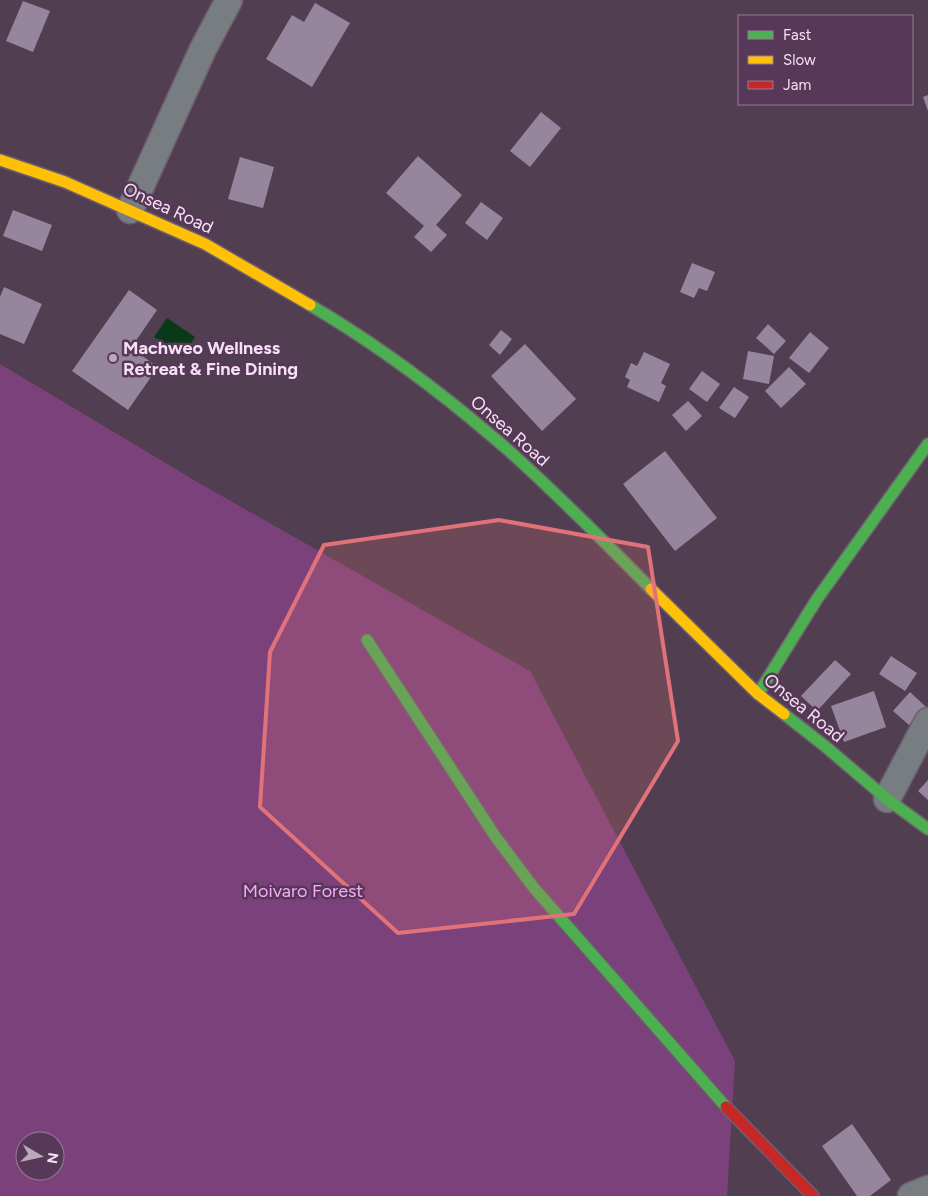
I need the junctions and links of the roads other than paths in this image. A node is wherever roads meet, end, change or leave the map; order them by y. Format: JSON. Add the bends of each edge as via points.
{"nodes":[{"id":1,"x":229,"y":0,"type":"edge"},
{"id":2,"x":0,"y":160,"type":"edge"},
{"id":3,"x":130,"y":210,"type":"junction"},
{"id":4,"x":928,"y":444,"type":"edge"},
{"id":5,"x":368,"y":640,"type":"dead end"},
{"id":6,"x":758,"y":694,"type":"junction"},
{"id":7,"x":928,"y":721,"type":"edge"},
{"id":8,"x":887,"y":799,"type":"junction"},
{"id":9,"x":928,"y":829,"type":"edge"},
{"id":10,"x":928,"y":1189,"type":"edge"},
{"id":11,"x":813,"y":1196,"type":"edge"},
{"id":12,"x":911,"y":1196,"type":"edge"}],
"edges":[{"from":1,"to":3,"type":"street","via":[[203,49]]},
{"from":2,"to":3,"type":"street","name":"Onsea Road","via":[[65,182]]},
{"from":3,"to":6,"type":"street","name":"Onsea Road","via":[[205,244],[337,321],[448,400],[569,506]]},
{"from":4,"to":6,"type":"street","via":[[817,599]]},
{"from":5,"to":11,"type":"street","via":[[495,836],[534,888],[724,1105]]},
{"from":6,"to":8,"type":"street","name":"Onsea Road"},
{"from":7,"to":8,"type":"street"},
{"from":8,"to":9,"type":"street","name":"Onsea Road"},
{"from":10,"to":12,"type":"street"}]}
